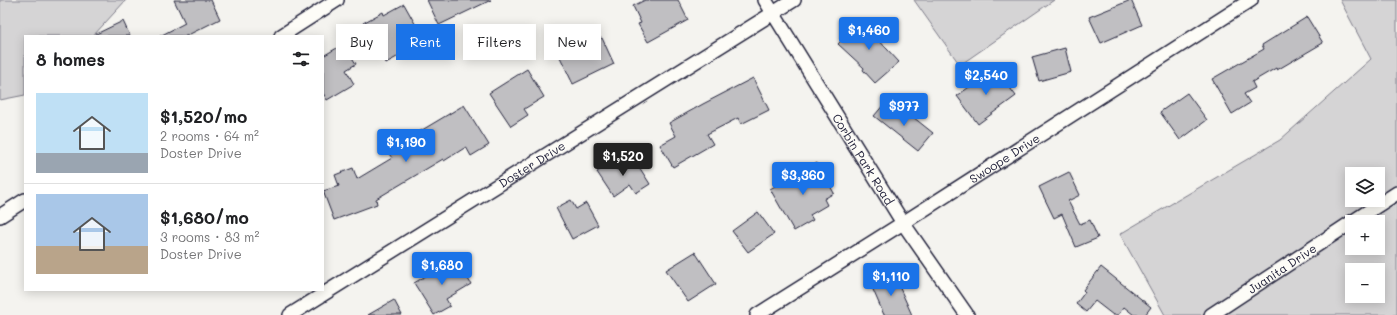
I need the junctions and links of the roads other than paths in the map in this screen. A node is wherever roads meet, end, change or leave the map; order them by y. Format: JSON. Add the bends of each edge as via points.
{"nodes":[{"id":1,"x":337,"y":0,"type":"edge"},
{"id":2,"x":765,"y":0,"type":"edge"},
{"id":3,"x":794,"y":0,"type":"edge"},
{"id":4,"x":1251,"y":0,"type":"edge"},
{"id":5,"x":774,"y":13,"type":"junction"},
{"id":6,"x":283,"y":35,"type":"edge"},
{"id":7,"x":1397,"y":192,"type":"edge"},
{"id":8,"x":24,"y":201,"type":"edge"},
{"id":9,"x":1362,"y":215,"type":"edge"},
{"id":10,"x":0,"y":216,"type":"edge"},
{"id":11,"x":903,"y":223,"type":"junction"},
{"id":12,"x":1345,"y":227,"type":"edge"},
{"id":13,"x":290,"y":315,"type":"edge"},
{"id":14,"x":757,"y":315,"type":"edge"},
{"id":15,"x":967,"y":315,"type":"edge"},
{"id":16,"x":1211,"y":315,"type":"edge"}],
"edges":[{"from":1,"to":6,"type":"street"},
{"from":2,"to":5,"type":"street","name":"Corbin Park Road"},
{"from":3,"to":5,"type":"street","name":"Doster Drive"},
{"from":4,"to":11,"type":"street","name":"Swoope Drive"},
{"from":5,"to":11,"type":"street","name":"Corbin Park Road"},
{"from":5,"to":13,"type":"street","name":"Doster Drive"},
{"from":7,"to":9,"type":"street","name":"Juanita Drive"},
{"from":8,"to":10,"type":"street"},
{"from":11,"to":14,"type":"street","name":"Swoope Drive"},
{"from":11,"to":15,"type":"street","name":"Corbin Park Road"},
{"from":12,"to":16,"type":"street","name":"Juanita Drive"}]}
